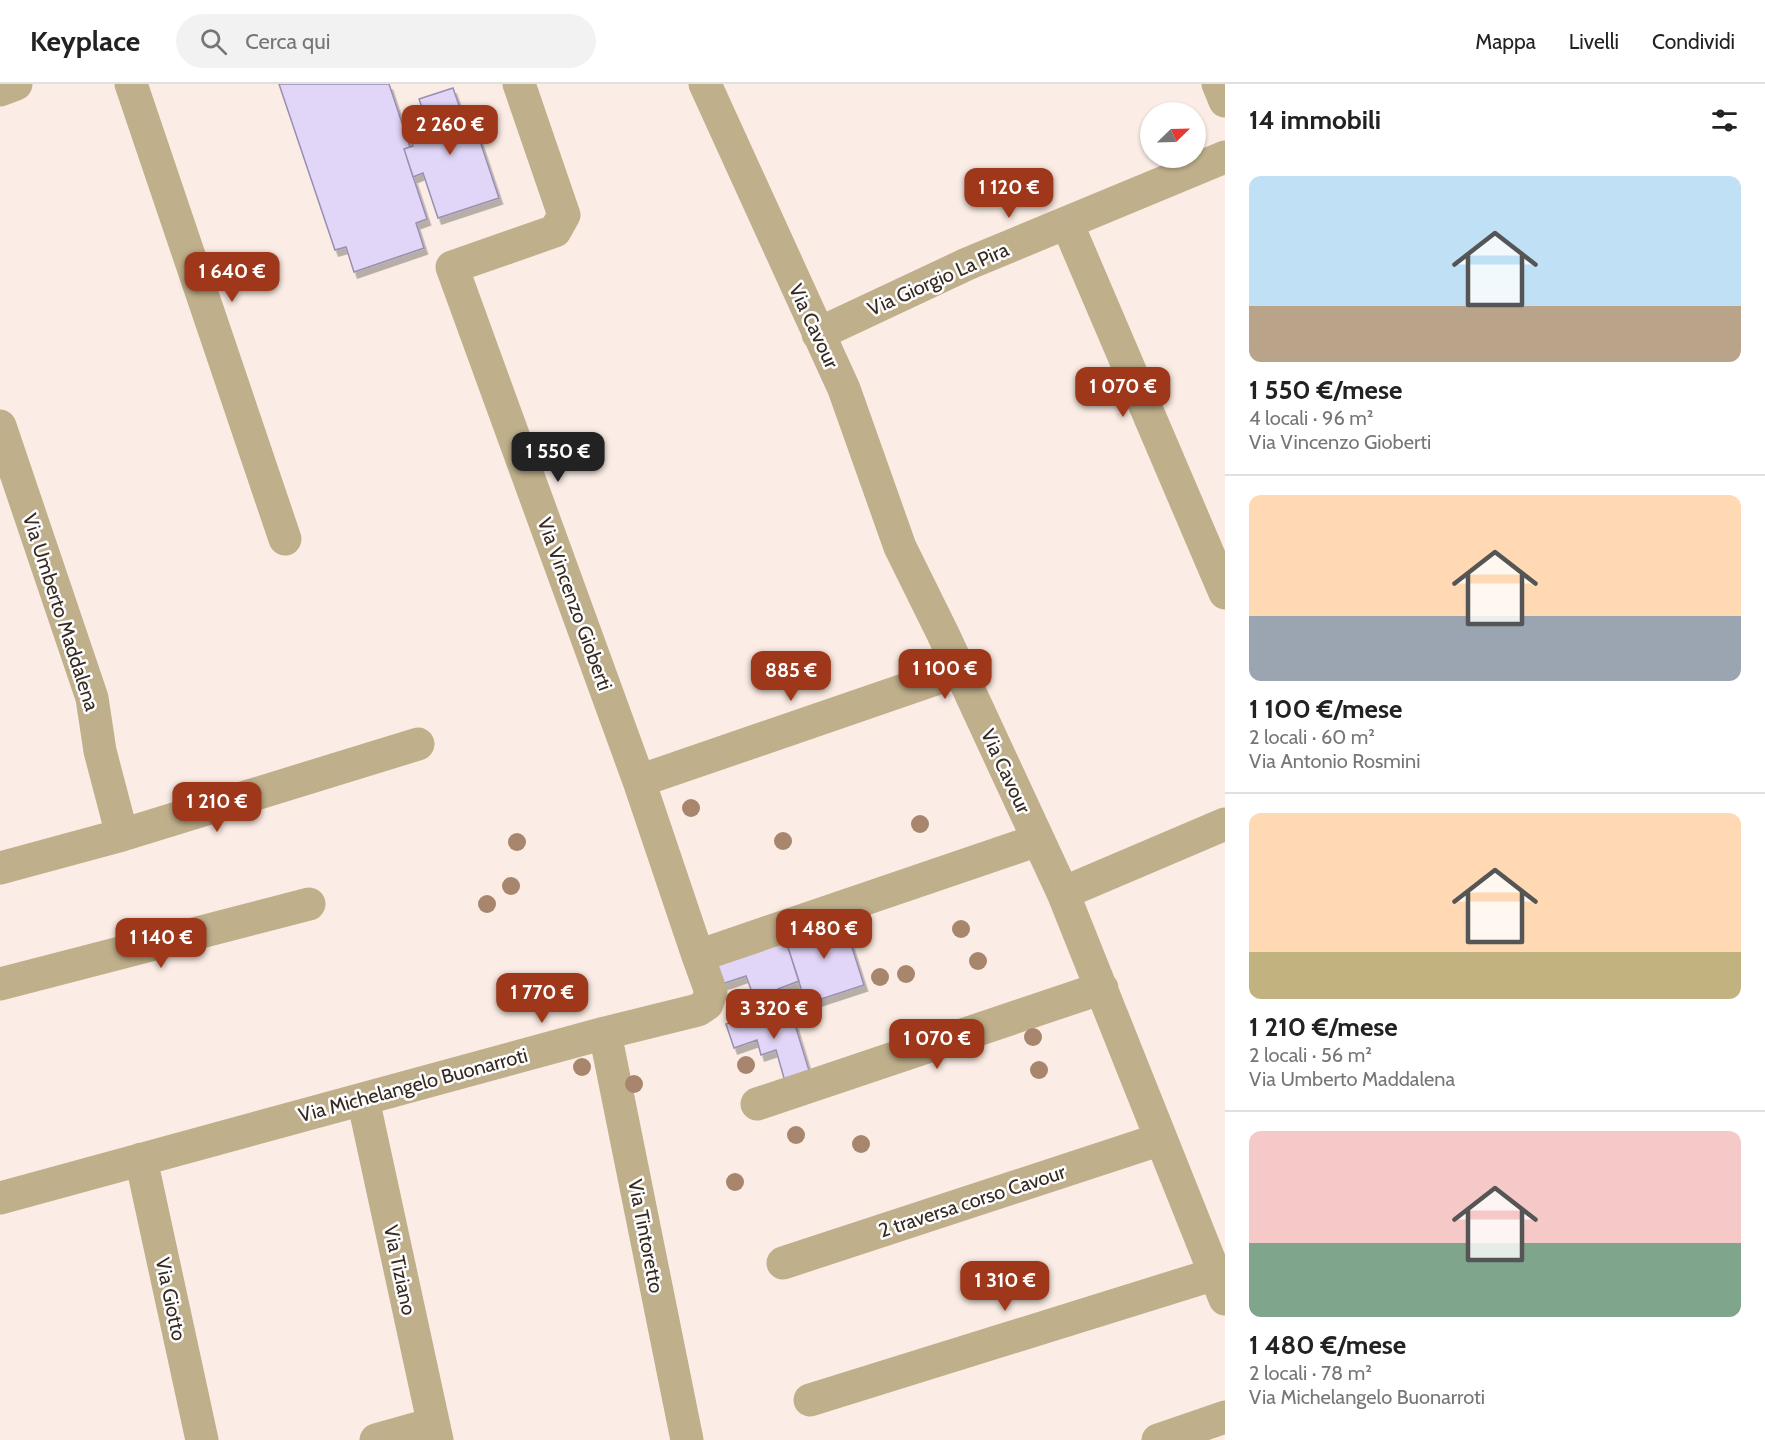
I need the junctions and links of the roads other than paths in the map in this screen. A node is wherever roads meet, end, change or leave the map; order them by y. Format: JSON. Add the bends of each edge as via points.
{"nodes":[{"id":1,"x":16,"y":84,"type":"edge"},
{"id":2,"x":131,"y":84,"type":"edge"},
{"id":3,"x":519,"y":84,"type":"edge"},
{"id":4,"x":705,"y":84,"type":"edge"},
{"id":5,"x":1218,"y":84,"type":"edge"},
{"id":6,"x":0,"y":90,"type":"edge"},
{"id":7,"x":1225,"y":101,"type":"edge"},
{"id":8,"x":1225,"y":157,"type":"edge"},
{"id":9,"x":1067,"y":223,"type":"junction"},
{"id":10,"x":818,"y":334,"type":"junction"},
{"id":11,"x":0,"y":426,"type":"edge"},
{"id":12,"x":285,"y":539,"type":"dead end"},
{"id":13,"x":1225,"y":592,"type":"edge"},
{"id":14,"x":959,"y":671,"type":"junction"},
{"id":15,"x":418,"y":744,"type":"dead end"},
{"id":16,"x":639,"y":781,"type":"junction"},
{"id":17,"x":1225,"y":824,"type":"edge"},
{"id":18,"x":122,"y":835,"type":"junction"},
{"id":19,"x":1038,"y":840,"type":"junction"},
{"id":20,"x":0,"y":868,"type":"edge"},
{"id":21,"x":1063,"y":893,"type":"junction"},
{"id":22,"x":309,"y":904,"type":"dead end"},
{"id":23,"x":698,"y":956,"type":"junction"},
{"id":24,"x":0,"y":984,"type":"edge"},
{"id":25,"x":1102,"y":988,"type":"junction"},
{"id":26,"x":605,"y":1033,"type":"junction"},
{"id":27,"x":363,"y":1099,"type":"junction"},
{"id":28,"x":757,"y":1104,"type":"dead end"},
{"id":29,"x":1161,"y":1139,"type":"junction"},
{"id":30,"x":141,"y":1159,"type":"junction"},
{"id":31,"x":0,"y":1198,"type":"edge"},
{"id":32,"x":783,"y":1263,"type":"dead end"},
{"id":33,"x":1220,"y":1286,"type":"edge"},
{"id":34,"x":810,"y":1400,"type":"dead end"},
{"id":35,"x":1225,"y":1417,"type":"edge"},
{"id":36,"x":435,"y":1432,"type":"edge"},
{"id":37,"x":202,"y":1440,"type":"edge"},
{"id":38,"x":376,"y":1440,"type":"edge"},
{"id":39,"x":687,"y":1440,"type":"edge"},
{"id":40,"x":1158,"y":1440,"type":"edge"}],
"edges":[{"from":1,"to":6,"type":"street"},
{"from":2,"to":12,"type":"street"},
{"from":3,"to":16,"type":"street","name":"Via Vincenzo Gioberti","via":[[564,215],[555,231],[452,267]]},
{"from":4,"to":10,"type":"street","name":"Via Cavour"},
{"from":5,"to":7,"type":"street"},
{"from":8,"to":9,"type":"street","name":"Via Giorgio La Pira"},
{"from":9,"to":10,"type":"street","name":"Via Giorgio La Pira","via":[[967,264]]},
{"from":9,"to":13,"type":"street"},
{"from":10,"to":14,"type":"street","name":"Via Cavour","via":[[844,389],[900,547]]},
{"from":11,"to":18,"type":"street","name":"Via Umberto Maddalena","via":[[92,698],[99,751]]},
{"from":14,"to":16,"type":"street"},
{"from":14,"to":19,"type":"street","name":"Via Cavour"},
{"from":15,"to":18,"type":"street"},
{"from":16,"to":23,"type":"street","name":"Via Vincenzo Gioberti"},
{"from":17,"to":21,"type":"street"},
{"from":18,"to":20,"type":"street"},
{"from":19,"to":21,"type":"street","name":"Via Cavour"},
{"from":19,"to":23,"type":"street"},
{"from":21,"to":25,"type":"street","name":"Via Cavour"},
{"from":22,"to":24,"type":"street"},
{"from":23,"to":26,"type":"street","name":"Via Michelangelo Buonarroti","via":[[711,992],[707,1004],[698,1010]]},
{"from":25,"to":28,"type":"street"},
{"from":25,"to":29,"type":"street","name":"Via Cavour"},
{"from":26,"to":27,"type":"street","name":"Via Michelangelo Buonarroti"},
{"from":26,"to":39,"type":"street","name":"Via Tintoretto"},
{"from":27,"to":30,"type":"street","name":"Via Michelangelo Buonarroti"},
{"from":27,"to":36,"type":"street","name":"Via Tiziano"},
{"from":29,"to":32,"type":"street","name":"2 traversa corso Cavour"},
{"from":29,"to":33,"type":"street","name":"Via Cavour"},
{"from":30,"to":31,"type":"street","name":"Via Michelangelo Buonarroti"},
{"from":30,"to":37,"type":"street","name":"Via Giotto"},
{"from":33,"to":34,"type":"street"},
{"from":35,"to":40,"type":"street"},
{"from":36,"to":38,"type":"street"}]}
